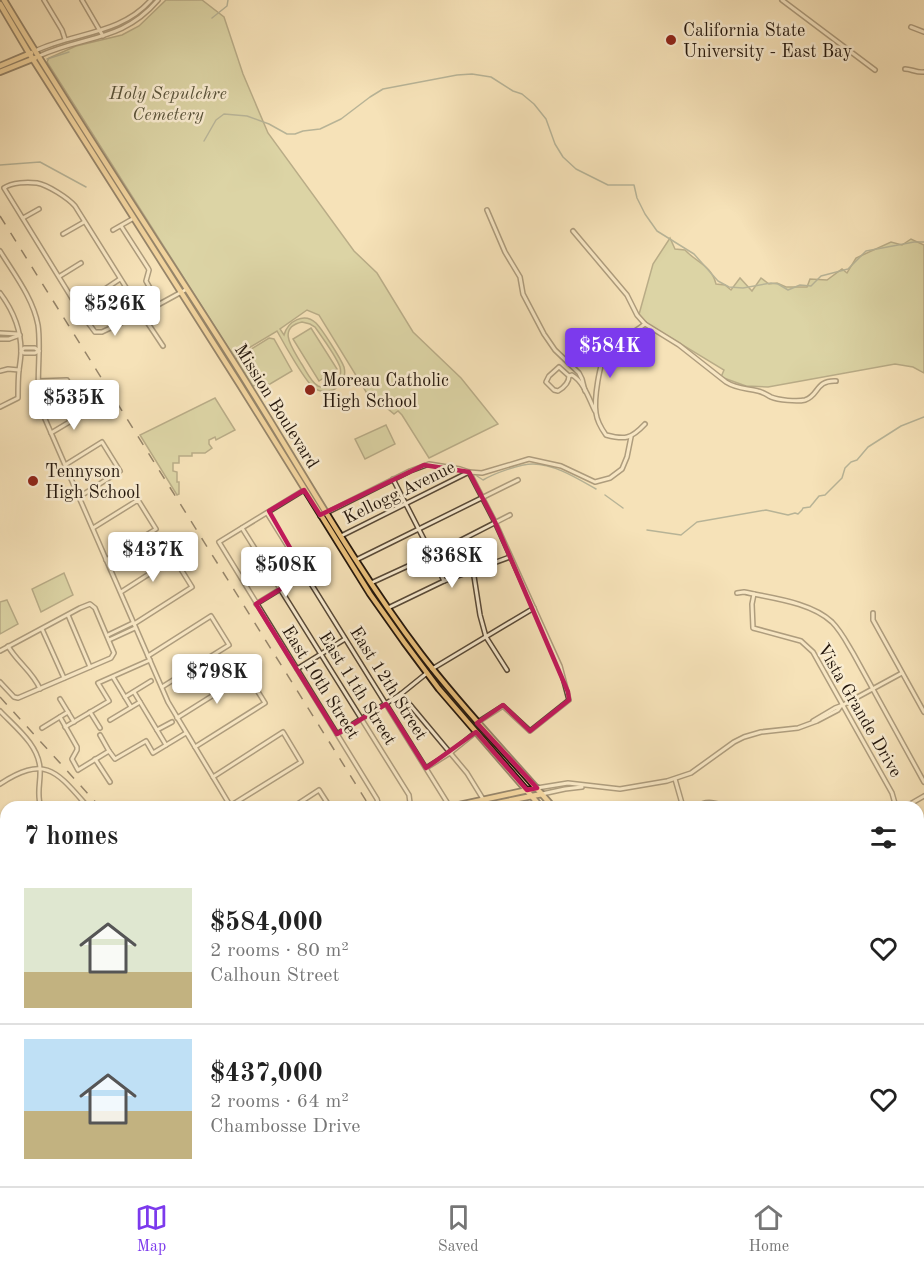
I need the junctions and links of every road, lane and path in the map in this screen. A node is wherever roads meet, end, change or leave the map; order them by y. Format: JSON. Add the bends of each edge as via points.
{"nodes":[{"id":1,"x":4,"y":0,"type":"edge"},
{"id":2,"x":44,"y":0,"type":"edge"},
{"id":3,"x":151,"y":0,"type":"edge"},
{"id":4,"x":158,"y":0,"type":"edge"},
{"id":5,"x":782,"y":0,"type":"edge"},
{"id":6,"x":84,"y":1,"type":"edge"},
{"id":7,"x":0,"y":4,"type":"edge"},
{"id":8,"x":911,"y":27,"type":"dead end"},
{"id":9,"x":100,"y":30,"type":"junction"},
{"id":10,"x":924,"y":32,"type":"edge"},
{"id":11,"x":103,"y":36,"type":"junction"},
{"id":12,"x":65,"y":39,"type":"junction"},
{"id":13,"x":34,"y":55,"type":"junction"},
{"id":14,"x":0,"y":66,"type":"edge"},
{"id":15,"x":904,"y":69,"type":"dead end"},
{"id":16,"x":875,"y":70,"type":"dead end"},
{"id":17,"x":0,"y":72,"type":"edge"},
{"id":18,"x":924,"y":72,"type":"edge"},
{"id":19,"x":85,"y":140,"type":"junction"},
{"id":20,"x":100,"y":154,"type":"junction"},
{"id":21,"x":39,"y":209,"type":"dead end"},
{"id":22,"x":487,"y":210,"type":"dead end"},
{"id":23,"x":23,"y":218,"type":"junction"},
{"id":24,"x":134,"y":218,"type":"junction"},
{"id":25,"x":84,"y":222,"type":"junction"},
{"id":26,"x":121,"y":226,"type":"junction"},
{"id":27,"x":112,"y":230,"type":"dead end"},
{"id":28,"x":573,"y":231,"type":"dead end"},
{"id":29,"x":63,"y":234,"type":"dead end"},
{"id":30,"x":0,"y":251,"type":"edge"},
{"id":31,"x":81,"y":263,"type":"dead end"},
{"id":32,"x":60,"y":276,"type":"junction"},
{"id":33,"x":120,"y":279,"type":"junction"},
{"id":34,"x":187,"y":290,"type":"junction"},
{"id":35,"x":0,"y":293,"type":"edge"},
{"id":36,"x":99,"y":293,"type":"dead end"},
{"id":37,"x":181,"y":293,"type":"junction"},
{"id":38,"x":159,"y":304,"type":"junction"},
{"id":39,"x":141,"y":313,"type":"junction"},
{"id":40,"x":645,"y":324,"type":"junction"},
{"id":41,"x":0,"y":333,"type":"edge"},
{"id":42,"x":20,"y":335,"type":"junction"},
{"id":43,"x":0,"y":339,"type":"edge"},
{"id":44,"x":163,"y":346,"type":"dead end"},
{"id":45,"x":21,"y":351,"type":"junction"},
{"id":46,"x":39,"y":351,"type":"junction"},
{"id":47,"x":19,"y":370,"type":"junction"},
{"id":48,"x":0,"y":371,"type":"edge"},
{"id":49,"x":231,"y":371,"type":"junction"},
{"id":50,"x":569,"y":376,"type":"junction"},
{"id":51,"x":39,"y":381,"type":"junction"},
{"id":52,"x":246,"y":381,"type":"junction"},
{"id":53,"x":836,"y":381,"type":"dead end"},
{"id":54,"x":585,"y":391,"type":"junction"},
{"id":55,"x":0,"y":407,"type":"edge"},
{"id":56,"x":596,"y":413,"type":"junction"},
{"id":57,"x":645,"y":424,"type":"dead end"},
{"id":58,"x":51,"y":433,"type":"junction"},
{"id":59,"x":631,"y":437,"type":"junction"},
{"id":60,"x":297,"y":464,"type":"junction"},
{"id":61,"x":65,"y":465,"type":"junction"},
{"id":62,"x":291,"y":468,"type":"junction"},
{"id":63,"x":469,"y":472,"type":"junction"},
{"id":64,"x":393,"y":479,"type":"junction"},
{"id":65,"x":518,"y":480,"type":"dead end"},
{"id":66,"x":304,"y":490,"type":"junction"},
{"id":67,"x":79,"y":497,"type":"junction"},
{"id":68,"x":482,"y":499,"type":"junction"},
{"id":69,"x":406,"y":504,"type":"junction"},
{"id":70,"x":267,"y":513,"type":"junction"},
{"id":71,"x":327,"y":513,"type":"junction"},
{"id":72,"x":510,"y":515,"type":"dead end"},
{"id":73,"x":320,"y":516,"type":"junction"},
{"id":74,"x":495,"y":522,"type":"junction"},
{"id":75,"x":93,"y":528,"type":"junction"},
{"id":76,"x":242,"y":528,"type":"junction"},
{"id":77,"x":418,"y":528,"type":"junction"},
{"id":78,"x":341,"y":536,"type":"junction"},
{"id":79,"x":432,"y":555,"type":"junction"},
{"id":80,"x":510,"y":557,"type":"junction"},
{"id":81,"x":106,"y":560,"type":"junction"},
{"id":82,"x":356,"y":560,"type":"junction"},
{"id":83,"x":473,"y":570,"type":"junction"},
{"id":84,"x":305,"y":574,"type":"junction"},
{"id":85,"x":444,"y":581,"type":"junction"},
{"id":86,"x":370,"y":583,"type":"junction"},
{"id":87,"x":280,"y":589,"type":"junction"},
{"id":88,"x":121,"y":591,"type":"junction"},
{"id":89,"x":737,"y":593,"type":"dead end"},
{"id":90,"x":754,"y":594,"type":"junction"},
{"id":91,"x":256,"y":604,"type":"junction"},
{"id":92,"x":388,"y":608,"type":"junction"},
{"id":93,"x":534,"y":608,"type":"junction"},
{"id":94,"x":873,"y":613,"type":"dead end"},
{"id":95,"x":68,"y":615,"type":"junction"},
{"id":96,"x":134,"y":625,"type":"junction"},
{"id":97,"x":42,"y":629,"type":"junction"},
{"id":98,"x":486,"y":637,"type":"junction"},
{"id":99,"x":108,"y":638,"type":"junction"},
{"id":100,"x":345,"y":639,"type":"junction"},
{"id":101,"x":8,"y":646,"type":"junction"},
{"id":102,"x":0,"y":651,"type":"edge"},
{"id":103,"x":321,"y":654,"type":"junction"},
{"id":104,"x":148,"y":656,"type":"junction"},
{"id":105,"x":150,"y":660,"type":"junction"},
{"id":106,"x":90,"y":667,"type":"junction"},
{"id":107,"x":297,"y":669,"type":"junction"},
{"id":108,"x":432,"y":669,"type":"junction"},
{"id":109,"x":507,"y":670,"type":"dead end"},
{"id":110,"x":427,"y":673,"type":"junction"},
{"id":111,"x":902,"y":673,"type":"junction"},
{"id":112,"x":112,"y":677,"type":"junction"},
{"id":113,"x":64,"y":678,"type":"junction"},
{"id":114,"x":0,"y":681,"type":"edge"},
{"id":115,"x":151,"y":681,"type":"dead end"},
{"id":116,"x":161,"y":687,"type":"junction"},
{"id":117,"x":40,"y":688,"type":"junction"},
{"id":118,"x":873,"y":689,"type":"junction"},
{"id":119,"x":134,"y":692,"type":"junction"},
{"id":120,"x":401,"y":694,"type":"junction"},
{"id":121,"x":125,"y":697,"type":"junction"},
{"id":122,"x":60,"y":699,"type":"dead end"},
{"id":123,"x":140,"y":702,"type":"junction"},
{"id":124,"x":386,"y":704,"type":"junction"},
{"id":125,"x":841,"y":706,"type":"junction"},
{"id":126,"x":131,"y":707,"type":"junction"},
{"id":127,"x":0,"y":711,"type":"edge"},
{"id":128,"x":68,"y":712,"type":"junction"},
{"id":129,"x":90,"y":712,"type":"junction"},
{"id":130,"x":924,"y":712,"type":"edge"},
{"id":131,"x":60,"y":717,"type":"junction"},
{"id":132,"x":177,"y":718,"type":"junction"},
{"id":133,"x":361,"y":719,"type":"junction"},
{"id":134,"x":110,"y":720,"type":"dead end"},
{"id":135,"x":74,"y":722,"type":"junction"},
{"id":136,"x":172,"y":722,"type":"dead end"},
{"id":137,"x":477,"y":723,"type":"junction"},
{"id":138,"x":65,"y":727,"type":"junction"},
{"id":139,"x":42,"y":728,"type":"dead end"},
{"id":140,"x":100,"y":728,"type":"dead end"},
{"id":141,"x":157,"y":730,"type":"junction"},
{"id":142,"x":476,"y":732,"type":"junction"},
{"id":143,"x":186,"y":733,"type":"junction"},
{"id":144,"x":337,"y":734,"type":"junction"},
{"id":145,"x":100,"y":735,"type":"dead end"},
{"id":146,"x":166,"y":745,"type":"junction"},
{"id":147,"x":195,"y":747,"type":"junction"},
{"id":148,"x":109,"y":751,"type":"junction"},
{"id":149,"x":450,"y":753,"type":"junction"},
{"id":150,"x":95,"y":759,"type":"junction"},
{"id":151,"x":426,"y":768,"type":"junction"},
{"id":152,"x":40,"y":769,"type":"junction"},
{"id":153,"x":213,"y":777,"type":"junction"},
{"id":154,"x":675,"y":779,"type":"junction"},
{"id":155,"x":110,"y":782,"type":"dead end"},
{"id":156,"x":924,"y":782,"type":"edge"},
{"id":157,"x":0,"y":784,"type":"edge"},
{"id":158,"x":587,"y":786,"type":"junction"},
{"id":159,"x":537,"y":789,"type":"junction"},
{"id":160,"x":527,"y":790,"type":"junction"},
{"id":161,"x":542,"y":794,"type":"junction"},
{"id":162,"x":531,"y":795,"type":"junction"},
{"id":163,"x":484,"y":800,"type":"junction"},
{"id":164,"x":40,"y":801,"type":"edge"},
{"id":165,"x":82,"y":801,"type":"edge"},
{"id":166,"x":228,"y":801,"type":"edge"},
{"id":167,"x":239,"y":801,"type":"edge"},
{"id":168,"x":303,"y":801,"type":"edge"},
{"id":169,"x":326,"y":801,"type":"edge"},
{"id":170,"x":378,"y":801,"type":"edge"},
{"id":171,"x":410,"y":801,"type":"edge"},
{"id":172,"x":446,"y":801,"type":"edge"},
{"id":173,"x":479,"y":801,"type":"edge"},
{"id":174,"x":512,"y":801,"type":"edge"},
{"id":175,"x":536,"y":801,"type":"edge"},
{"id":176,"x":547,"y":801,"type":"edge"},
{"id":177,"x":681,"y":801,"type":"edge"},
{"id":178,"x":894,"y":801,"type":"edge"}],
"edges":[{"from":1,"to":13,"type":"main road","name":"Mission Boulevard"},
{"from":2,"to":12,"type":"street"},
{"from":3,"to":9,"type":"street","via":[[126,21]]},
{"from":4,"to":11,"type":"street","via":[[133,23]]},
{"from":5,"to":16,"type":"street"},
{"from":6,"to":9,"type":"street"},
{"from":7,"to":13,"type":"main road","name":"Mission Boulevard"},
{"from":8,"to":10,"type":"street"},
{"from":9,"to":11,"type":"street"},
{"from":9,"to":12,"type":"street"},
{"from":11,"to":13,"type":"street"},
{"from":12,"to":13,"type":"street"},
{"from":13,"to":14,"type":"main road"},
{"from":13,"to":17,"type":"main road"},
{"from":13,"to":19,"type":"main road","name":"Mission Boulevard"},
{"from":13,"to":20,"type":"main road","name":"Mission Boulevard"},
{"from":15,"to":18,"type":"street"},
{"from":19,"to":20,"type":"main road"},
{"from":19,"to":24,"type":"main road","name":"Mission Boulevard"},
{"from":20,"to":34,"type":"main road","name":"Mission Boulevard"},
{"from":21,"to":23,"type":"street"},
{"from":22,"to":54,"type":"street","via":[[544,334],[555,351],[579,373]]},
{"from":23,"to":25,"type":"street","via":[[4,188],[9,184],[41,184],[68,198]]},
{"from":23,"to":32,"type":"street"},
{"from":24,"to":26,"type":"street"},
{"from":24,"to":37,"type":"main road","name":"Mission Boulevard"},
{"from":25,"to":29,"type":"street"},
{"from":25,"to":33,"type":"street"},
{"from":26,"to":27,"type":"street"},
{"from":26,"to":38,"type":"street","via":[[148,268],[146,281]]},
{"from":28,"to":40,"type":"street"},
{"from":30,"to":46,"type":"street","via":[[32,304]]},
{"from":31,"to":32,"type":"street"},
{"from":32,"to":39,"type":"street","via":[[95,332]]},
{"from":33,"to":36,"type":"street"},
{"from":33,"to":39,"type":"street"},
{"from":34,"to":37,"type":"street"},
{"from":34,"to":52,"type":"main road","name":"Mission Boulevard"},
{"from":35,"to":42,"type":"street"},
{"from":37,"to":38,"type":"street"},
{"from":37,"to":49,"type":"main road","name":"Mission Boulevard"},
{"from":38,"to":39,"type":"street"},
{"from":39,"to":44,"type":"street"},
{"from":40,"to":53,"type":"street","via":[[734,387],[761,391],[773,398],[805,400],[818,387]]},
{"from":40,"to":56,"type":"street","via":[[604,357]]},
{"from":41,"to":42,"type":"street"},
{"from":42,"to":43,"type":"street"},
{"from":42,"to":45,"type":"street"},
{"from":45,"to":46,"type":"street"},
{"from":45,"to":47,"type":"street"},
{"from":46,"to":51,"type":"street"},
{"from":47,"to":48,"type":"street"},
{"from":47,"to":55,"type":"street","via":[[18,398]]},
{"from":49,"to":52,"type":"main road"},
{"from":49,"to":62,"type":"main road","name":"Mission Boulevard"},
{"from":50,"to":50,"type":"street","via":[[559,367],[546,382],[558,391]]},
{"from":50,"to":54,"type":"street","via":[[577,378]]},
{"from":51,"to":58,"type":"street","via":[[41,409]]},
{"from":51,"to":58,"type":"street","via":[[67,380],[86,412]]},
{"from":52,"to":60,"type":"main road","name":"Mission Boulevard"},
{"from":54,"to":56,"type":"street"},
{"from":56,"to":59,"type":"street","via":[[606,435]]},
{"from":57,"to":59,"type":"street"},
{"from":58,"to":61,"type":"street"},
{"from":59,"to":63,"type":"street","via":[[622,469],[595,482],[561,466],[529,459]]},
{"from":60,"to":62,"type":"main road"},
{"from":60,"to":71,"type":"main road","name":"Mission Boulevard"},
{"from":61,"to":67,"type":"street"},
{"from":61,"to":67,"type":"street","via":[[102,442],[120,471]]},
{"from":62,"to":66,"type":"main road","name":"Mission Boulevard"},
{"from":63,"to":64,"type":"street","via":[[429,464]]},
{"from":63,"to":68,"type":"street"},
{"from":63,"to":69,"type":"street","name":"Kellogg Avenue"},
{"from":64,"to":69,"type":"street"},
{"from":64,"to":71,"type":"street"},
{"from":65,"to":68,"type":"street"},
{"from":66,"to":70,"type":"street"},
{"from":66,"to":73,"type":"main road","name":"Mission Boulevard"},
{"from":67,"to":75,"type":"street"},
{"from":68,"to":74,"type":"street"},
{"from":68,"to":77,"type":"street"},
{"from":69,"to":77,"type":"street"},
{"from":69,"to":78,"type":"street","name":"Kellogg Avenue"},
{"from":70,"to":76,"type":"street"},
{"from":70,"to":84,"type":"street","name":"East 12th Street"},
{"from":71,"to":73,"type":"street"},
{"from":71,"to":78,"type":"main road","name":"Mission Boulevard"},
{"from":72,"to":74,"type":"street"},
{"from":73,"to":110,"type":"main road","name":"Mission Boulevard"},
{"from":74,"to":79,"type":"street"},
{"from":74,"to":80,"type":"street"},
{"from":75,"to":81,"type":"street"},
{"from":75,"to":81,"type":"street","via":[[138,500],[156,529]]},
{"from":76,"to":87,"type":"street","name":"East 11th Street"},
{"from":76,"to":91,"type":"street","name":"East 10th Street","via":[[219,542]]},
{"from":77,"to":79,"type":"street"},
{"from":77,"to":82,"type":"street"},
{"from":78,"to":82,"type":"main road","name":"Mission Boulevard"},
{"from":79,"to":85,"type":"street"},
{"from":79,"to":86,"type":"street"},
{"from":80,"to":83,"type":"street"},
{"from":80,"to":93,"type":"street"},
{"from":81,"to":88,"type":"street"},
{"from":82,"to":86,"type":"main road","name":"Mission Boulevard"},
{"from":83,"to":85,"type":"street"},
{"from":83,"to":98,"type":"street"},
{"from":84,"to":87,"type":"street"},
{"from":84,"to":100,"type":"street","name":"East 12th Street"},
{"from":85,"to":92,"type":"street"},
{"from":86,"to":92,"type":"main road","name":"Mission Boulevard"},
{"from":87,"to":91,"type":"street"},
{"from":87,"to":103,"type":"street","name":"East 11th Street"},
{"from":88,"to":96,"type":"street"},
{"from":88,"to":96,"type":"street","via":[[174,558],[192,587]]},
{"from":89,"to":90,"type":"street"},
{"from":90,"to":118,"type":"street","via":[[794,603],[828,618],[843,636]]},
{"from":90,"to":125,"type":"street","name":"Vista Grande Drive","via":[[753,628],[805,644]]},
{"from":91,"to":107,"type":"street","name":"East 10th Street"},
{"from":92,"to":108,"type":"main road","name":"Mission Boulevard"},
{"from":93,"to":98,"type":"street"},
{"from":93,"to":137,"type":"street","via":[[560,666],[569,700],[530,731],[503,706]]},
{"from":94,"to":111,"type":"street","via":[[873,620]]},
{"from":95,"to":97,"type":"street"},
{"from":95,"to":99,"type":"street","via":[[92,604]]},
{"from":95,"to":106,"type":"street"},
{"from":96,"to":99,"type":"street"},
{"from":96,"to":104,"type":"street"},
{"from":97,"to":101,"type":"street"},
{"from":97,"to":113,"type":"street"},
{"from":98,"to":108,"type":"street"},
{"from":98,"to":109,"type":"street"},
{"from":99,"to":106,"type":"street","via":[[114,655]]},
{"from":100,"to":103,"type":"street"},
{"from":100,"to":124,"type":"street","name":"East 12th Street"},
{"from":101,"to":102,"type":"street"},
{"from":101,"to":117,"type":"street"},
{"from":103,"to":107,"type":"street"},
{"from":103,"to":133,"type":"street","name":"East 11th Street"},
{"from":104,"to":105,"type":"street"},
{"from":104,"to":116,"type":"street","via":[[211,616],[229,645]]},
{"from":105,"to":112,"type":"street"},
{"from":105,"to":116,"type":"street"},
{"from":106,"to":113,"type":"street"},
{"from":107,"to":144,"type":"street","name":"East 10th Street"},
{"from":108,"to":110,"type":"street"},
{"from":108,"to":137,"type":"main road","name":"Mission Boulevard"},
{"from":110,"to":120,"type":"street"},
{"from":110,"to":142,"type":"main road","name":"Mission Boulevard"},
{"from":111,"to":118,"type":"street"},
{"from":111,"to":130,"type":"street"},
{"from":112,"to":121,"type":"street"},
{"from":112,"to":129,"type":"street","via":[[98,683],[109,701]]},
{"from":113,"to":117,"type":"street"},
{"from":114,"to":117,"type":"street","via":[[16,698]]},
{"from":115,"to":119,"type":"street"},
{"from":116,"to":132,"type":"street"},
{"from":118,"to":125,"type":"street"},
{"from":118,"to":156,"type":"street"},
{"from":119,"to":121,"type":"street"},
{"from":119,"to":123,"type":"street"},
{"from":120,"to":124,"type":"street"},
{"from":120,"to":149,"type":"street"},
{"from":121,"to":126,"type":"street"},
{"from":122,"to":128,"type":"street"},
{"from":123,"to":126,"type":"street"},
{"from":123,"to":141,"type":"street"},
{"from":124,"to":133,"type":"street"},
{"from":124,"to":151,"type":"street","name":"East 12th Street"},
{"from":125,"to":154,"type":"street","via":[[805,726],[744,737],[701,767]]},
{"from":125,"to":178,"type":"street","name":"Vista Grande Drive"},
{"from":126,"to":134,"type":"street"},
{"from":127,"to":152,"type":"street","via":[[32,747]]},
{"from":128,"to":131,"type":"street"},
{"from":128,"to":135,"type":"street"},
{"from":129,"to":135,"type":"street"},
{"from":129,"to":140,"type":"street"},
{"from":131,"to":138,"type":"street"},
{"from":131,"to":139,"type":"street"},
{"from":132,"to":143,"type":"street"},
{"from":132,"to":147,"type":"street","via":[[247,674],[265,703]]},
{"from":133,"to":144,"type":"street"},
{"from":133,"to":171,"type":"street","name":"East 11th Street"},
{"from":135,"to":138,"type":"street"},
{"from":136,"to":141,"type":"street"},
{"from":137,"to":159,"type":"main road","name":"Mission Boulevard"},
{"from":138,"to":150,"type":"street","via":[[78,748],[72,759],[78,770]]},
{"from":141,"to":146,"type":"street"},
{"from":142,"to":149,"type":"street"},
{"from":142,"to":160,"type":"main road","name":"Mission Boulevard"},
{"from":143,"to":146,"type":"street"},
{"from":143,"to":147,"type":"street"},
{"from":144,"to":170,"type":"street","name":"East 10th Street"},
{"from":145,"to":148,"type":"street"},
{"from":146,"to":148,"type":"street","via":[[153,753],[146,741],[115,759]]},
{"from":147,"to":153,"type":"street"},
{"from":148,"to":150,"type":"street"},
{"from":149,"to":151,"type":"street"},
{"from":149,"to":163,"type":"street"},
{"from":150,"to":155,"type":"street"},
{"from":151,"to":172,"type":"street","name":"East 12th Street"},
{"from":152,"to":157,"type":"street","via":[[20,772]]},
{"from":152,"to":164,"type":"street"},
{"from":152,"to":165,"type":"street","via":[[61,778]]},
{"from":153,"to":166,"type":"street"},
{"from":153,"to":167,"type":"street","via":[[283,732],[301,762]]},
{"from":154,"to":158,"type":"street","via":[[630,788]]},
{"from":154,"to":177,"type":"street"},
{"from":158,"to":159,"type":"street","via":[[563,783]]},
{"from":158,"to":161,"type":"street"},
{"from":159,"to":160,"type":"main road"},
{"from":159,"to":161,"type":"main road","name":"Mission Boulevard"},
{"from":160,"to":162,"type":"main road","name":"Mission Boulevard"},
{"from":160,"to":163,"type":"main road"},
{"from":161,"to":162,"type":"main road"},
{"from":161,"to":176,"type":"main road","name":"Mission Boulevard"},
{"from":162,"to":174,"type":"main road"},
{"from":162,"to":175,"type":"main road","name":"Mission Boulevard"},
{"from":163,"to":173,"type":"main road"},
{"from":168,"to":169,"type":"street","via":[[320,790]]}]}
